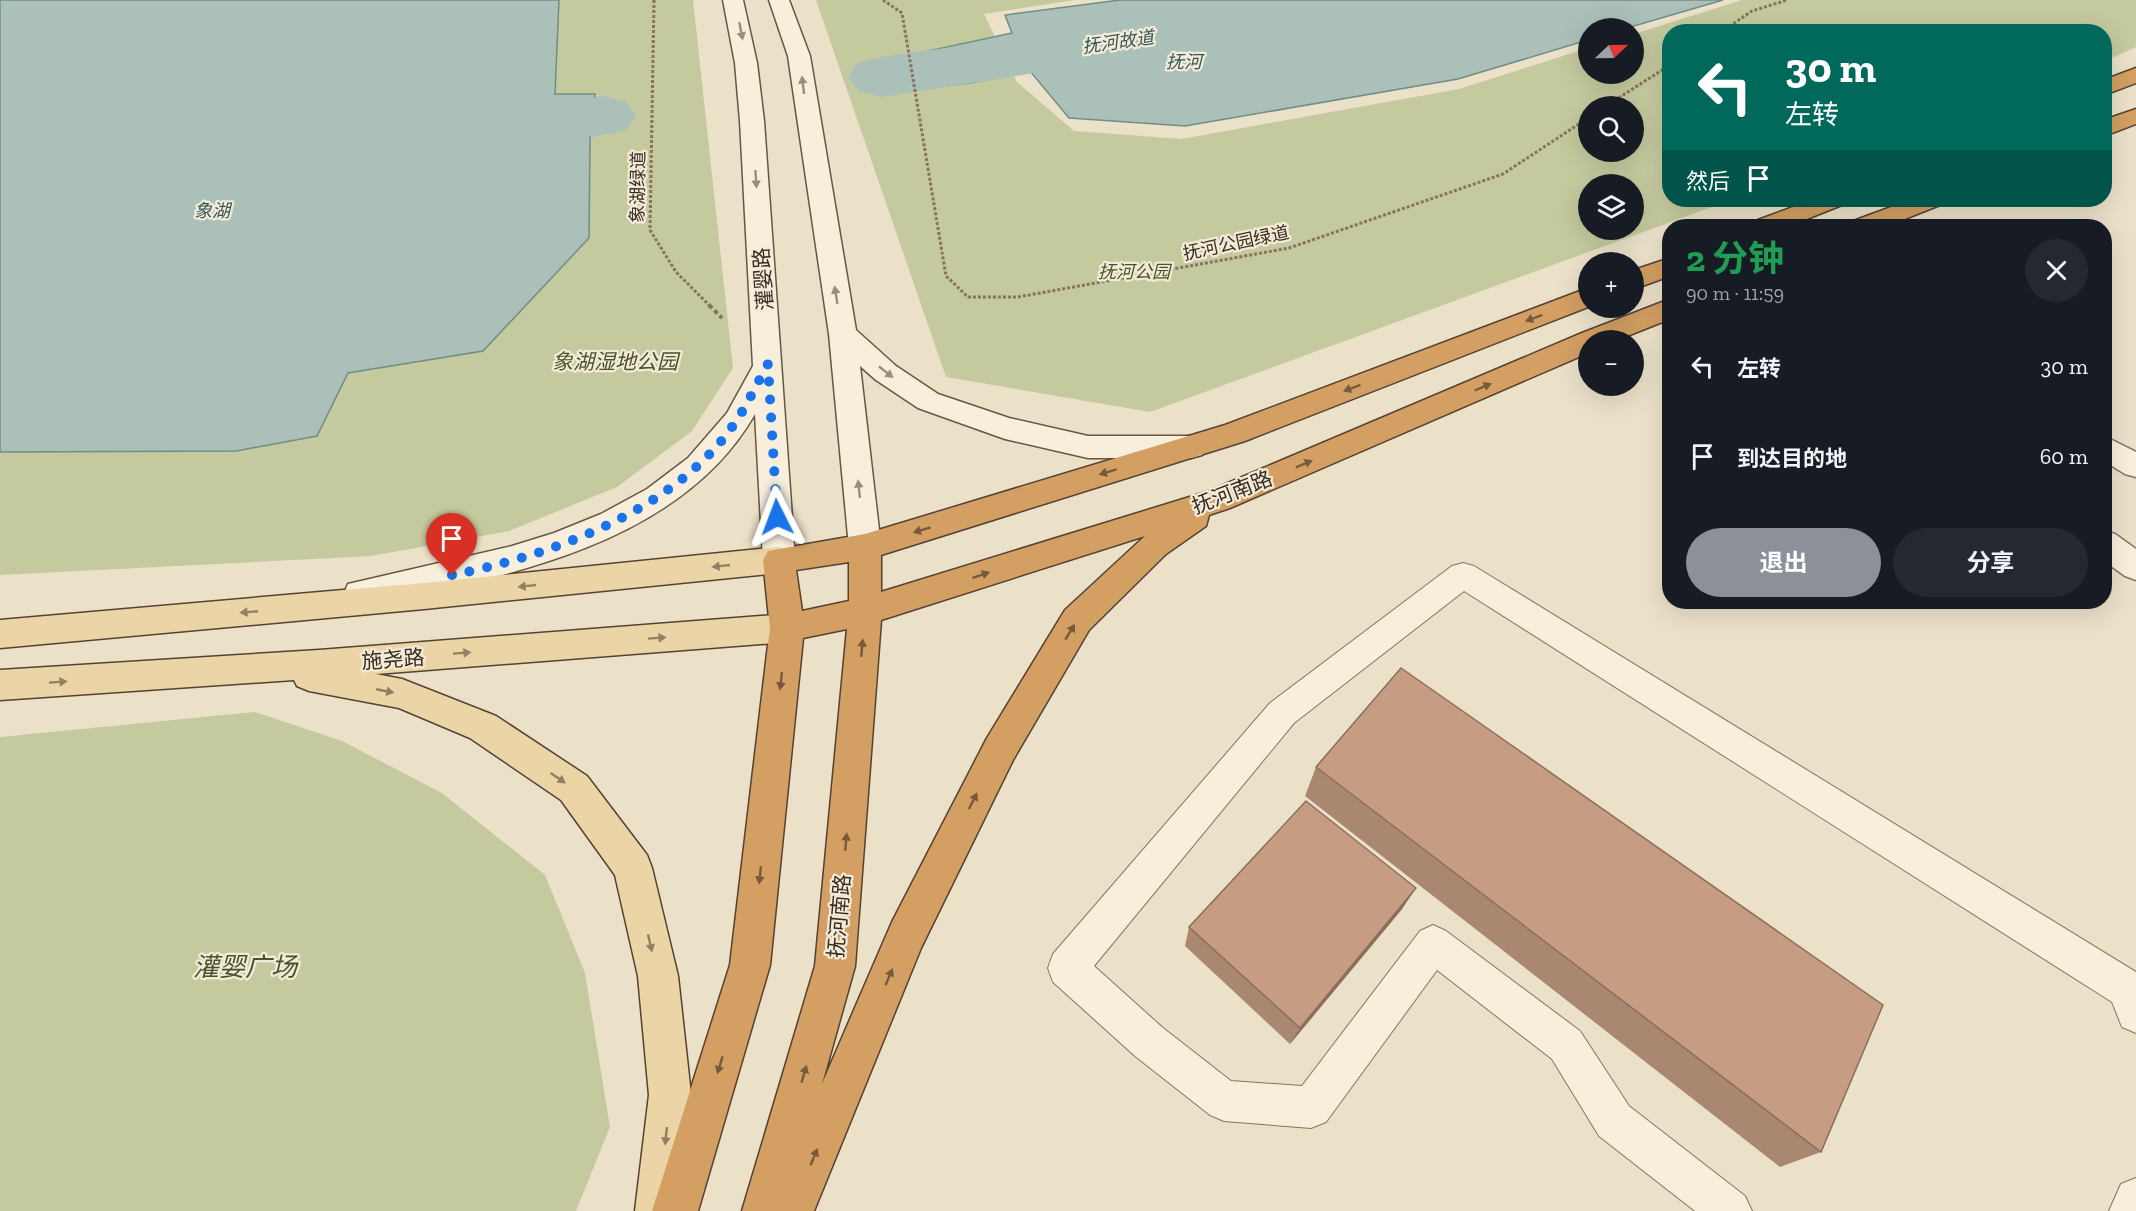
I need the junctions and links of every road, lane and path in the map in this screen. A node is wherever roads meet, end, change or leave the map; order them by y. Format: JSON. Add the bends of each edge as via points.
{"nodes":[{"id":1,"x":654,"y":0,"type":"edge"},
{"id":2,"x":733,"y":0,"type":"edge"},
{"id":3,"x":779,"y":0,"type":"edge"},
{"id":4,"x":883,"y":0,"type":"edge"},
{"id":5,"x":1787,"y":0,"type":"edge"},
{"id":6,"x":1733,"y":24,"type":"edge"},
{"id":7,"x":1662,"y":70,"type":"edge"},
{"id":8,"x":2136,"y":75,"type":"edge"},
{"id":9,"x":2112,"y":85,"type":"edge"},
{"id":10,"x":1622,"y":96,"type":"edge"},
{"id":11,"x":2136,"y":116,"type":"edge"},
{"id":12,"x":1578,"y":125,"type":"edge"},
{"id":13,"x":2112,"y":126,"type":"edge"},
{"id":14,"x":1815,"y":207,"type":"edge"},
{"id":15,"x":1913,"y":207,"type":"edge"},
{"id":16,"x":1785,"y":219,"type":"edge"},
{"id":17,"x":1883,"y":219,"type":"edge"},
{"id":18,"x":1662,"y":269,"type":"edge"},
{"id":19,"x":1644,"y":276,"type":"edge"},
{"id":20,"x":1578,"y":301,"type":"edge"},
{"id":21,"x":1662,"y":311,"type":"edge"},
{"id":22,"x":1617,"y":330,"type":"edge"},
{"id":23,"x":843,"y":333,"type":"junction"},
{"id":24,"x":1578,"y":346,"type":"edge"},
{"id":25,"x":768,"y":364,"type":"junction"},
{"id":26,"x":1191,"y":447,"type":"junction"},
{"id":27,"x":2112,"y":452,"type":"edge"},
{"id":28,"x":2136,"y":466,"type":"edge"},
{"id":29,"x":1219,"y":500,"type":"junction"},
{"id":30,"x":865,"y":547,"type":"junction"},
{"id":31,"x":2112,"y":549,"type":"edge"},
{"id":32,"x":779,"y":560,"type":"junction"},
{"id":33,"x":2136,"y":567,"type":"edge"},
{"id":34,"x":283,"y":609,"type":"junction"},
{"id":35,"x":865,"y":611,"type":"junction"},
{"id":36,"x":786,"y":628,"type":"junction"},
{"id":37,"x":0,"y":634,"type":"edge"},
{"id":38,"x":266,"y":668,"type":"junction"},
{"id":39,"x":0,"y":685,"type":"edge"},
{"id":40,"x":2136,"y":1013,"type":"edge"},
{"id":41,"x":2136,"y":1199,"type":"edge"},
{"id":42,"x":658,"y":1211,"type":"edge"},
{"id":43,"x":675,"y":1211,"type":"edge"},
{"id":44,"x":765,"y":1211,"type":"edge"},
{"id":45,"x":791,"y":1211,"type":"edge"},
{"id":46,"x":1730,"y":1211,"type":"edge"},
{"id":47,"x":2131,"y":1211,"type":"edge"}],
"edges":[{"from":1,"to":25,"type":"path","name":"象湖绿道","via":[[651,230],[676,272]]},
{"from":2,"to":25,"type":"main road","name":"灌婴路","one_way":true,"via":[[753,121]]},
{"from":23,"to":3,"type":"main road","one_way":true,"via":[[799,56]]},
{"from":4,"to":12,"type":"path","name":"抚河公园绿道","via":[[902,13],[946,276],[968,297],[1018,297],[1289,248],[1503,174]]},
{"from":5,"to":6,"type":"path","via":[[1752,12]]},
{"from":7,"to":10,"type":"path"},
{"from":8,"to":9,"type":"highway"},
{"from":11,"to":13,"type":"highway"},
{"from":14,"to":16,"type":"highway"},
{"from":15,"to":17,"type":"highway"},
{"from":18,"to":19,"type":"highway"},
{"from":20,"to":26,"type":"highway","one_way":true},
{"from":21,"to":22,"type":"highway","name":"抚河南路"},
{"from":23,"to":26,"type":"main road","one_way":true,"via":[[885,373],[928,401],[1005,428],[1088,447]]},
{"from":30,"to":23,"type":"main road","one_way":true},
{"from":29,"to":24,"type":"highway","name":"抚河南路","one_way":true},
{"from":25,"to":32,"type":"main road","name":"灌婴路"},
{"from":25,"to":34,"type":"main road","via":[[732,428],[694,470],[656,499],[546,550],[474,571]]},
{"from":26,"to":30,"type":"highway","one_way":true},
{"from":27,"to":28,"type":"main road"},
{"from":35,"to":29,"type":"highway","name":"抚河南路","one_way":true},
{"from":45,"to":29,"type":"highway","one_way":true,"via":[[906,936],[1000,749],[1077,620],[1155,545]]},
{"from":30,"to":32,"type":"highway"},
{"from":30,"to":35,"type":"highway","name":"抚河南路"},
{"from":31,"to":33,"type":"main road"},
{"from":32,"to":34,"type":"main road","one_way":true},
{"from":32,"to":36,"type":"highway"},
{"from":34,"to":37,"type":"main road","one_way":true},
{"from":35,"to":36,"type":"highway","name":"抚河南路"},
{"from":44,"to":35,"type":"highway","name":"抚河南路","one_way":true,"via":[[835,966]]},
{"from":38,"to":36,"type":"main road","name":"施尧路","one_way":true},
{"from":36,"to":43,"type":"highway","one_way":true,"via":[[750,965]]},
{"from":39,"to":38,"type":"main road","name":"施尧路","one_way":true},
{"from":38,"to":42,"type":"main road","one_way":true,"via":[[402,694],[483,727],[574,788],[633,868],[658,976],[670,1095]]},
{"from":40,"to":46,"type":"lane","via":[[2127,988],[1463,575],[1282,712],[1067,968],[1149,1042],[1224,1101],[1311,1107],[1433,944],[1566,1045],[1614,1121]]},
{"from":41,"to":47,"type":"lane"}]}
